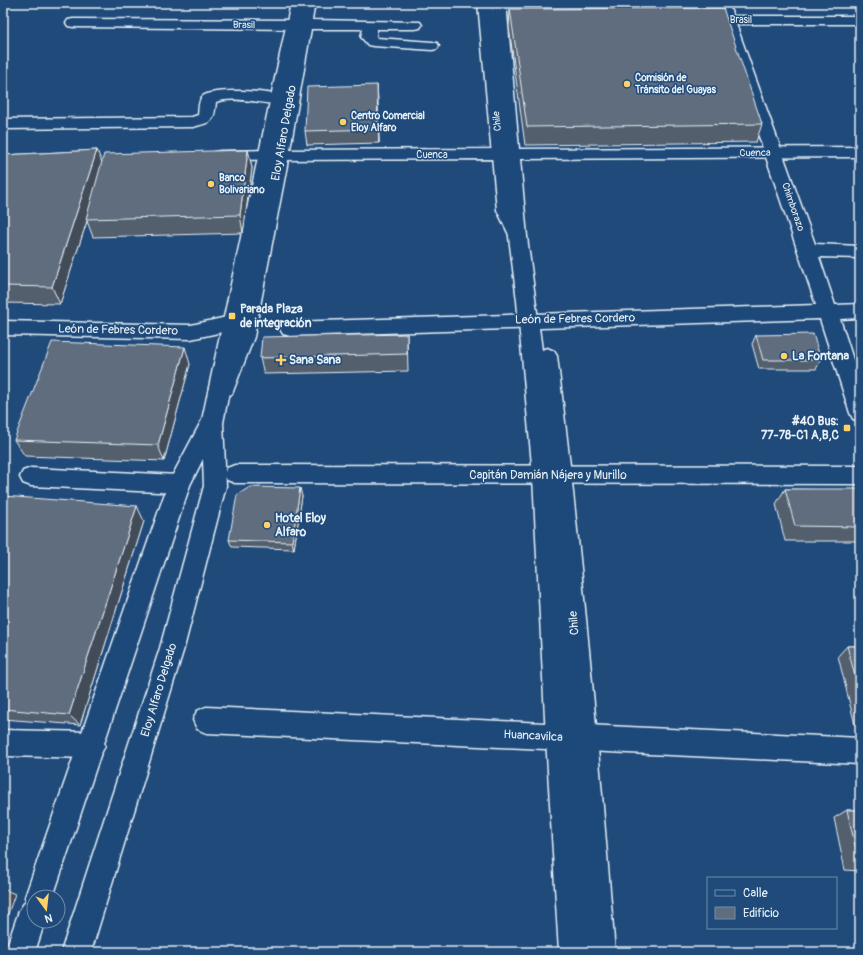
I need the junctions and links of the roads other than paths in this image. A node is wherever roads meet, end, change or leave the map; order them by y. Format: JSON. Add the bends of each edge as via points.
{"nodes":[{"id":1,"x":298,"y":3,"type":"edge"},
{"id":2,"x":308,"y":3,"type":"edge"},
{"id":3,"x":485,"y":3,"type":"edge"},
{"id":4,"x":499,"y":3,"type":"edge"},
{"id":5,"x":721,"y":3,"type":"edge"},
{"id":6,"x":696,"y":20,"type":"edge"},
{"id":7,"x":727,"y":20,"type":"junction"},
{"id":8,"x":860,"y":20,"type":"edge"},
{"id":9,"x":73,"y":23,"type":"dead end"},
{"id":10,"x":298,"y":25,"type":"junction"},
{"id":11,"x":371,"y":25,"type":"junction"},
{"id":12,"x":415,"y":25,"type":"dead end"},
{"id":13,"x":432,"y":46,"type":"dead end"},
{"id":14,"x":277,"y":99,"type":"junction"},
{"id":15,"x":3,"y":124,"type":"edge"},
{"id":16,"x":773,"y":152,"type":"junction"},
{"id":17,"x":860,"y":152,"type":"edge"},
{"id":18,"x":274,"y":155,"type":"junction"},
{"id":19,"x":506,"y":155,"type":"junction"},
{"id":20,"x":205,"y":156,"type":"edge"},
{"id":21,"x":808,"y":250,"type":"junction"},
{"id":22,"x":860,"y":252,"type":"edge"},
{"id":23,"x":860,"y":311,"type":"edge"},
{"id":24,"x":827,"y":312,"type":"junction"},
{"id":25,"x":533,"y":313,"type":"junction"},
{"id":26,"x":231,"y":322,"type":"junction"},
{"id":27,"x":3,"y":328,"type":"edge"},
{"id":28,"x":290,"y":329,"type":"dead end"},
{"id":29,"x":860,"y":413,"type":"edge"},
{"id":30,"x":212,"y":423,"type":"junction"},
{"id":31,"x":235,"y":474,"type":"dead end"},
{"id":32,"x":860,"y":475,"type":"edge"},
{"id":33,"x":31,"y":476,"type":"dead end"},
{"id":34,"x":553,"y":476,"type":"junction"},
{"id":35,"x":179,"y":484,"type":"junction"},
{"id":36,"x":206,"y":720,"type":"dead end"},
{"id":37,"x":559,"y":738,"type":"junction"},
{"id":38,"x":584,"y":738,"type":"junction"},
{"id":39,"x":3,"y":743,"type":"edge"},
{"id":40,"x":92,"y":745,"type":"junction"},
{"id":41,"x":860,"y":751,"type":"edge"},
{"id":42,"x":42,"y":889,"type":"edge"},
{"id":43,"x":28,"y":929,"type":"edge"},
{"id":44,"x":20,"y":952,"type":"edge"},
{"id":45,"x":76,"y":952,"type":"edge"},
{"id":46,"x":574,"y":952,"type":"edge"},
{"id":47,"x":600,"y":952,"type":"edge"}],
"edges":[{"from":1,"to":10,"type":"main road","name":"Eloy Alfaro Delgado"},
{"from":2,"to":10,"type":"main road","name":"Eloy Alfaro Delgado"},
{"from":3,"to":19,"type":"main road","name":"Chile"},
{"from":4,"to":19,"type":"main road","name":"Chile","via":[[507,20]]},
{"from":5,"to":7,"type":"main road","name":"Chimborazo"},
{"from":6,"to":7,"type":"main road","name":"Brasil"},
{"from":7,"to":8,"type":"main road","name":"Brasil"},
{"from":7,"to":16,"type":"main road","name":"Chimborazo"},
{"from":9,"to":10,"type":"main road","name":"Brasil"},
{"from":10,"to":11,"type":"main road","name":"Brasil"},
{"from":10,"to":14,"type":"main road","name":"Eloy Alfaro Delgado"},
{"from":10,"to":18,"type":"main road","name":"Eloy Alfaro Delgado"},
{"from":11,"to":12,"type":"main road","name":"Brasil"},
{"from":11,"to":13,"type":"main road","via":[[368,38],[373,42]]},
{"from":14,"to":15,"type":"main road","via":[[230,95],[215,97],[208,100],[206,118],[193,122]]},
{"from":14,"to":18,"type":"main road","name":"Eloy Alfaro Delgado"},
{"from":16,"to":17,"type":"main road","name":"Cuenca"},
{"from":16,"to":19,"type":"main road","name":"Cuenca"},
{"from":16,"to":21,"type":"main road","name":"Chimborazo"},
{"from":18,"to":19,"type":"main road","name":"Cuenca"},
{"from":18,"to":20,"type":"main road","name":"Cuenca"},
{"from":18,"to":26,"type":"main road","name":"Eloy Alfaro Delgado"},
{"from":18,"to":30,"type":"main road","name":"Eloy Alfaro Delgado","via":[[244,337]]},
{"from":19,"to":25,"type":"main road","name":"Chile"},
{"from":21,"to":22,"type":"main road"},
{"from":21,"to":24,"type":"main road","name":"Chimborazo"},
{"from":23,"to":24,"type":"main road","name":"León de Febres Cordero"},
{"from":24,"to":25,"type":"main road","name":"León de Febres Cordero"},
{"from":24,"to":29,"type":"main road","name":"Chimborazo"},
{"from":25,"to":28,"type":"main road","name":"León de Febres Cordero"},
{"from":25,"to":34,"type":"main road","name":"Chile"},
{"from":26,"to":27,"type":"main road","name":"León de Febres Cordero","via":[[191,332]]},
{"from":26,"to":30,"type":"main road","name":"Eloy Alfaro Delgado"},
{"from":30,"to":35,"type":"main road","name":"Eloy Alfaro Delgado"},
{"from":30,"to":45,"type":"main road","name":"Eloy Alfaro Delgado","via":[[215,486],[172,648]]},
{"from":31,"to":34,"type":"main road","name":"Capitán Damián Nájera y Murillo"},
{"from":32,"to":34,"type":"main road","name":"Capitán Damián Nájera y Murillo"},
{"from":33,"to":35,"type":"main road"},
{"from":34,"to":37,"type":"main road","name":"Chile"},
{"from":34,"to":38,"type":"main road","name":"Chile"},
{"from":35,"to":40,"type":"main road","name":"Eloy Alfaro Delgado"},
{"from":36,"to":37,"type":"main road","name":"Huancavilca"},
{"from":37,"to":38,"type":"main road","name":"Huancavilca"},
{"from":37,"to":46,"type":"main road","name":"Chile"},
{"from":38,"to":41,"type":"main road","name":"Huancavilca"},
{"from":38,"to":47,"type":"main road","name":"Chile"},
{"from":39,"to":40,"type":"main road"},
{"from":40,"to":42,"type":"main road","name":"Eloy Alfaro Delgado"},
{"from":43,"to":44,"type":"main road"}]}
